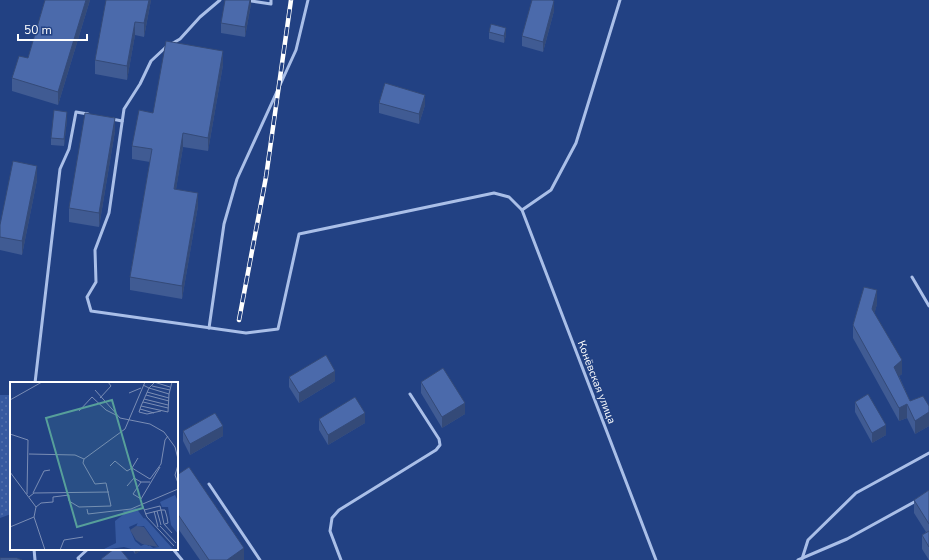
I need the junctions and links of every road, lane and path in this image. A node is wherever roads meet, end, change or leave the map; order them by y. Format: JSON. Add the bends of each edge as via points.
{"nodes":[{"id":1,"x":220,"y":0,"type":"edge"},
{"id":2,"x":245,"y":0,"type":"edge"},
{"id":3,"x":271,"y":0,"type":"edge"},
{"id":4,"x":308,"y":0,"type":"edge"},
{"id":5,"x":620,"y":0,"type":"edge"},
{"id":6,"x":92,"y":115,"type":"edge"},
{"id":7,"x":107,"y":118,"type":"edge"},
{"id":8,"x":122,"y":121,"type":"junction"},
{"id":9,"x":522,"y":210,"type":"junction"},
{"id":10,"x":912,"y":277,"type":"dead end"},
{"id":11,"x":929,"y":306,"type":"edge"},
{"id":12,"x":209,"y":328,"type":"junction"},
{"id":13,"x":35,"y":382,"type":"edge"},
{"id":14,"x":410,"y":394,"type":"dead end"},
{"id":15,"x":929,"y":453,"type":"edge"},
{"id":16,"x":209,"y":484,"type":"dead end"},
{"id":17,"x":922,"y":498,"type":"edge"},
{"id":18,"x":34,"y":550,"type":"edge"},
{"id":19,"x":87,"y":550,"type":"edge"},
{"id":20,"x":174,"y":550,"type":"edge"},
{"id":21,"x":800,"y":559,"type":"edge"},
{"id":22,"x":35,"y":560,"type":"edge"},
{"id":23,"x":79,"y":560,"type":"edge"},
{"id":24,"x":182,"y":560,"type":"edge"},
{"id":25,"x":260,"y":560,"type":"edge"},
{"id":26,"x":341,"y":560,"type":"edge"},
{"id":27,"x":656,"y":560,"type":"edge"}],
"edges":[{"from":1,"to":8,"type":"lane","via":[[180,39],[166,47],[151,61],[124,109]]},
{"from":2,"to":3,"type":"lane","via":[[271,4]]},
{"from":4,"to":12,"type":"lane","via":[[296,50],[237,179],[224,224]]},
{"from":5,"to":9,"type":"lane","via":[[576,143],[551,190]]},
{"from":6,"to":13,"type":"lane","via":[[76,112],[69,149],[60,169]]},
{"from":7,"to":8,"type":"lane"},
{"from":8,"to":12,"type":"lane","via":[[109,213],[95,250],[96,282],[87,297],[92,311]]},
{"from":9,"to":12,"type":"lane","via":[[509,197],[494,193],[299,234],[278,329],[246,333]]},
{"from":9,"to":27,"type":"lane","name":"Конёвская улица"},
{"from":10,"to":11,"type":"lane"},
{"from":14,"to":26,"type":"lane","via":[[439,439],[440,445],[436,450],[339,510],[332,518],[330,531]]},
{"from":15,"to":21,"type":"lane","via":[[856,493],[808,540]]},
{"from":16,"to":25,"type":"lane"},
{"from":17,"to":21,"type":"lane","via":[[846,539]]},
{"from":18,"to":22,"type":"lane"},
{"from":19,"to":23,"type":"lane","via":[[78,558]]},
{"from":20,"to":24,"type":"lane"}]}
